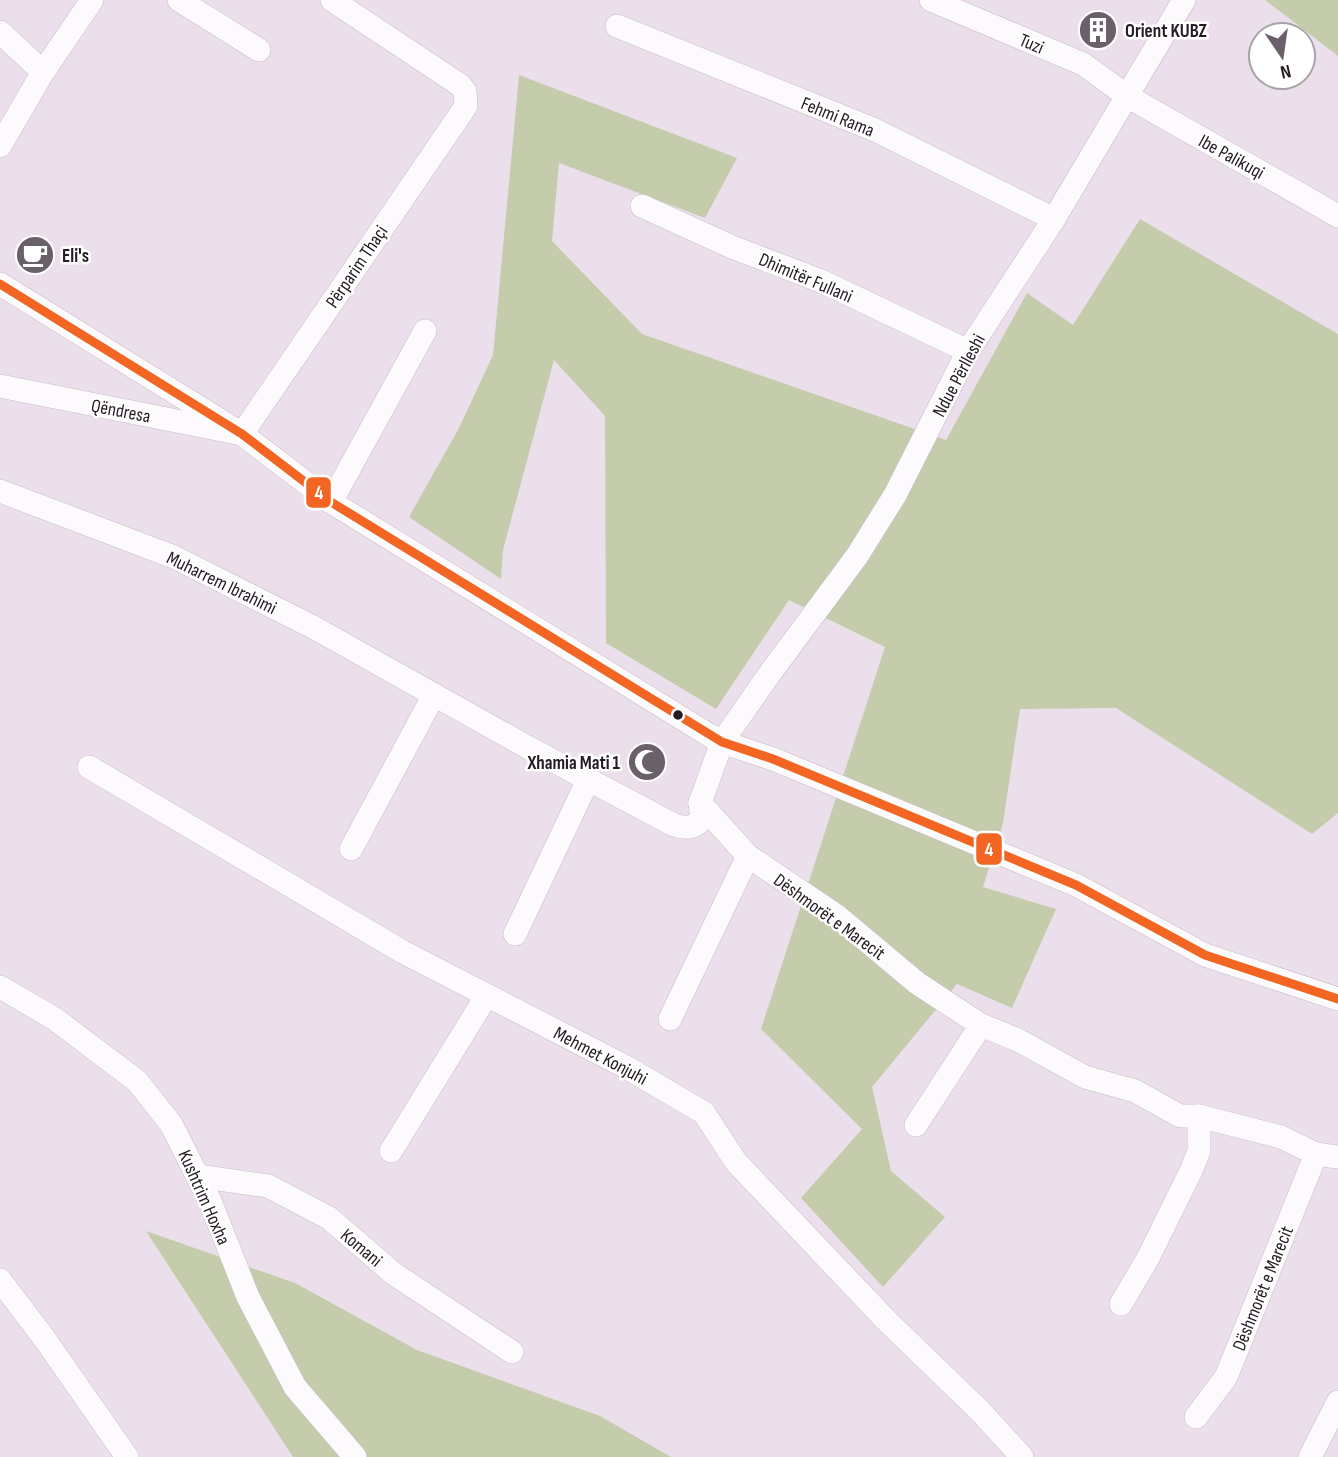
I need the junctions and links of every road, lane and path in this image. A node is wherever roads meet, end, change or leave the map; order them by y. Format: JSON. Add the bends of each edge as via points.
{"nodes":[{"id":1,"x":92,"y":0,"type":"edge"},
{"id":2,"x":179,"y":0,"type":"edge"},
{"id":3,"x":331,"y":0,"type":"edge"},
{"id":4,"x":931,"y":0,"type":"edge"},
{"id":5,"x":1184,"y":0,"type":"edge"},
{"id":6,"x":617,"y":26,"type":"dead end"},
{"id":7,"x":0,"y":32,"type":"edge"},
{"id":8,"x":259,"y":50,"type":"dead end"},
{"id":9,"x":43,"y":72,"type":"junction"},
{"id":10,"x":1127,"y":96,"type":"junction"},
{"id":11,"x":0,"y":146,"type":"edge"},
{"id":12,"x":642,"y":206,"type":"dead end"},
{"id":13,"x":1338,"y":216,"type":"edge"},
{"id":14,"x":1054,"y":219,"type":"junction"},
{"id":15,"x":0,"y":284,"type":"edge"},
{"id":16,"x":425,"y":331,"type":"dead end"},
{"id":17,"x":968,"y":351,"type":"junction"},
{"id":18,"x":0,"y":386,"type":"edge"},
{"id":19,"x":242,"y":434,"type":"junction"},
{"id":20,"x":0,"y":491,"type":"edge"},
{"id":21,"x":331,"y":502,"type":"junction"},
{"id":22,"x":434,"y":695,"type":"junction"},
{"id":23,"x":722,"y":742,"type":"junction"},
{"id":24,"x":89,"y":767,"type":"dead end"},
{"id":25,"x":588,"y":780,"type":"junction"},
{"id":26,"x":699,"y":803,"type":"junction"},
{"id":27,"x":351,"y":849,"type":"dead end"},
{"id":28,"x":748,"y":856,"type":"junction"},
{"id":29,"x":515,"y":934,"type":"dead end"},
{"id":30,"x":0,"y":987,"type":"edge"},
{"id":31,"x":487,"y":995,"type":"junction"},
{"id":32,"x":1338,"y":999,"type":"edge"},
{"id":33,"x":670,"y":1019,"type":"dead end"},
{"id":34,"x":981,"y":1024,"type":"junction"},
{"id":35,"x":1199,"y":1116,"type":"junction"},
{"id":36,"x":916,"y":1125,"type":"dead end"},
{"id":37,"x":391,"y":1151,"type":"dead end"},
{"id":38,"x":1327,"y":1156,"type":"edge"},
{"id":39,"x":198,"y":1176,"type":"junction"},
{"id":40,"x":0,"y":1280,"type":"edge"},
{"id":41,"x":1121,"y":1304,"type":"dead end"},
{"id":42,"x":512,"y":1352,"type":"dead end"},
{"id":43,"x":1338,"y":1402,"type":"edge"},
{"id":44,"x":1196,"y":1417,"type":"dead end"},
{"id":45,"x":127,"y":1457,"type":"edge"},
{"id":46,"x":355,"y":1457,"type":"edge"},
{"id":47,"x":1022,"y":1457,"type":"edge"},
{"id":48,"x":1310,"y":1457,"type":"edge"}],
"edges":[{"from":1,"to":9,"type":"street"},
{"from":2,"to":8,"type":"street"},
{"from":3,"to":19,"type":"street","name":"Përparim Thaçi","via":[[460,85],[467,99],[464,113]]},
{"from":4,"to":10,"type":"street","name":"Tuzi","via":[[1083,64]]},
{"from":5,"to":10,"type":"street","name":"Ndue Përlleshi"},
{"from":6,"to":14,"type":"street","name":"Fehmi Rama","via":[[875,130]]},
{"from":7,"to":9,"type":"street"},
{"from":9,"to":11,"type":"street"},
{"from":10,"to":13,"type":"street","name":"Ibe Palikuqi"},
{"from":10,"to":14,"type":"street","name":"Ndue Përlleshi"},
{"from":12,"to":17,"type":"street","name":"Dhimitër Fullani","via":[[821,281]]},
{"from":14,"to":17,"type":"street","name":"Ndue Përlleshi"},
{"from":15,"to":19,"type":"street"},
{"from":16,"to":21,"type":"street"},
{"from":17,"to":23,"type":"street","name":"Ndue Përlleshi","via":[[895,495],[857,556]]},
{"from":18,"to":19,"type":"street","name":"Qëndresa"},
{"from":19,"to":21,"type":"street"},
{"from":20,"to":22,"type":"street","name":"Muharrem Ibrahimi","via":[[174,557]]},
{"from":21,"to":23,"type":"street"},
{"from":22,"to":25,"type":"street","name":"Muharrem Ibrahimi"},
{"from":22,"to":27,"type":"street"},
{"from":23,"to":26,"type":"street"},
{"from":23,"to":32,"type":"street","via":[[1076,885],[1205,955]]},
{"from":24,"to":31,"type":"street","name":"Mehmet Konjuhi","via":[[403,952]]},
{"from":25,"to":26,"type":"street","name":"Muharrem Ibrahimi","via":[[682,828],[702,819]]},
{"from":25,"to":29,"type":"street"},
{"from":26,"to":28,"type":"street","name":"Dëshmorët e Marecit"},
{"from":28,"to":33,"type":"street"},
{"from":28,"to":34,"type":"street","name":"Dëshmorët e Marecit","via":[[837,916],[917,983]]},
{"from":30,"to":39,"type":"street","name":"Kushtrim Hoxha","via":[[55,1019],[137,1081],[171,1124]]},
{"from":31,"to":37,"type":"street"},
{"from":31,"to":47,"type":"street","name":"Mehmet Konjuhi","via":[[704,1113],[736,1161]]},
{"from":34,"to":35,"type":"street","name":"Dëshmorët e Marecit","via":[[1085,1077],[1135,1091],[1180,1116]]},
{"from":34,"to":36,"type":"street"},
{"from":35,"to":38,"type":"street","name":"Dëshmorët e Marecit","via":[[1281,1137]]},
{"from":35,"to":41,"type":"street","via":[[1199,1151],[1191,1171]]},
{"from":38,"to":44,"type":"street","name":"Dëshmorët e Marecit","via":[[1226,1377]]},
{"from":39,"to":42,"type":"street","name":"Komani","via":[[268,1186],[329,1218],[394,1274]]},
{"from":39,"to":46,"type":"street","name":"Kushtrim Hoxha","via":[[248,1297],[295,1387]]},
{"from":40,"to":45,"type":"street"},
{"from":43,"to":48,"type":"street"}]}
